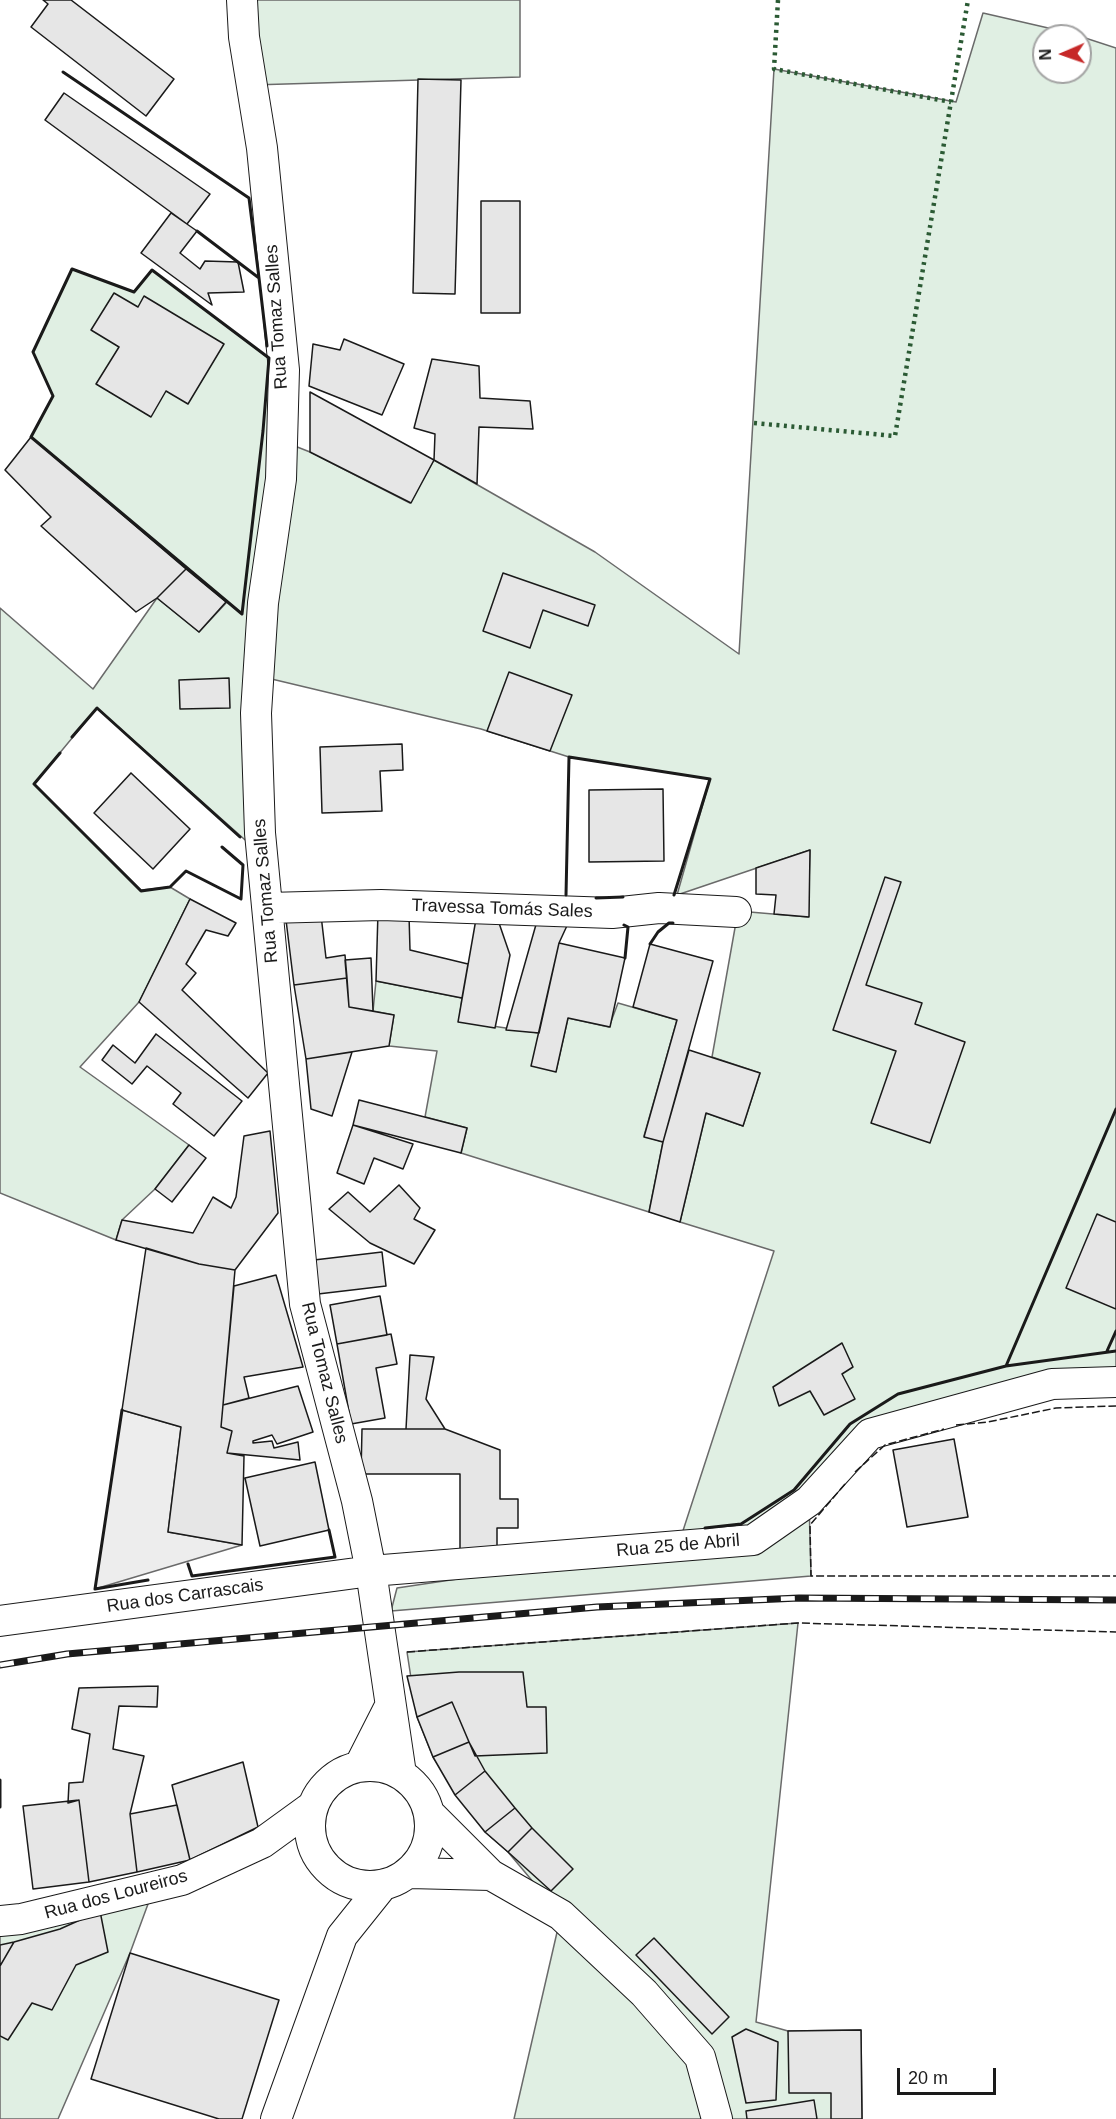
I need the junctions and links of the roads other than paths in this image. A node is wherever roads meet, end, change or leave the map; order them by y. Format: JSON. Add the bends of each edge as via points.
{"nodes":[{"id":1,"x":242,"y":0,"type":"edge"},
{"id":2,"x":267,"y":908,"type":"junction"},
{"id":3,"x":736,"y":912,"type":"dead end"},
{"id":4,"x":1116,"y":1382,"type":"edge"},
{"id":5,"x":371,"y":1571,"type":"junction"},
{"id":6,"x":0,"y":1621,"type":"edge"},
{"id":7,"x":390,"y":1707,"type":"junction"},
{"id":8,"x":359,"y":1767,"type":"junction"},
{"id":9,"x":401,"y":1774,"type":"junction"},
{"id":10,"x":313,"y":1806,"type":"junction"},
{"id":11,"x":429,"y":1812,"type":"junction"},
{"id":12,"x":262,"y":1844,"type":"junction"},
{"id":13,"x":328,"y":1867,"type":"junction"},
{"id":14,"x":409,"y":1873,"type":"junction"},
{"id":15,"x":491,"y":1875,"type":"junction"},
{"id":16,"x":382,"y":1886,"type":"junction"},
{"id":17,"x":0,"y":1921,"type":"edge"},
{"id":18,"x":342,"y":1936,"type":"junction"},
{"id":19,"x":276,"y":2119,"type":"edge"},
{"id":20,"x":717,"y":2119,"type":"edge"}],
"edges":[{"from":1,"to":2,"type":"street","name":"Rua Tomaz Salles","via":[[262,148],[284,370],[280,479],[263,603],[256,713]]},
{"from":2,"to":3,"type":"street","name":"Travessa Tomás Sales","via":[[381,905],[612,913],[659,908]]},
{"from":2,"to":5,"type":"street","name":"Rua Tomaz Salles","via":[[305,1304],[357,1501]]},
{"from":4,"to":5,"type":"street","name":"Rua 25 de Abril","via":[[1052,1384],[870,1434],[809,1501],[753,1540]]},
{"from":5,"to":6,"type":"street","name":"Rua dos Carrascais"},
{"from":5,"to":7,"type":"street","name":"Rua Tomaz Salles"},
{"from":7,"to":8,"type":"street"},
{"from":7,"to":9,"type":"street","name":"Rua Tomaz Salles"},
{"from":8,"to":9,"type":"street","via":[[388,1768]]},
{"from":8,"to":10,"type":"street","via":[[331,1780]]},
{"from":9,"to":11,"type":"street","via":[[414,1784]]},
{"from":10,"to":12,"type":"street","name":"Rua dos Loureiros"},
{"from":10,"to":13,"type":"street","via":[[312,1841]]},
{"from":11,"to":14,"type":"street","via":[[428,1846]]},
{"from":11,"to":15,"type":"street"},
{"from":12,"to":13,"type":"street"},
{"from":12,"to":17,"type":"street","name":"Rua dos Loureiros","via":[[182,1880]]},
{"from":13,"to":16,"type":"street","via":[[352,1884]]},
{"from":13,"to":18,"type":"street"},
{"from":14,"to":15,"type":"street"},
{"from":14,"to":16,"type":"street"},
{"from":15,"to":20,"type":"street","via":[[561,1915],[644,1992],[700,2057]]},
{"from":16,"to":18,"type":"street"},
{"from":18,"to":19,"type":"street"}]}
